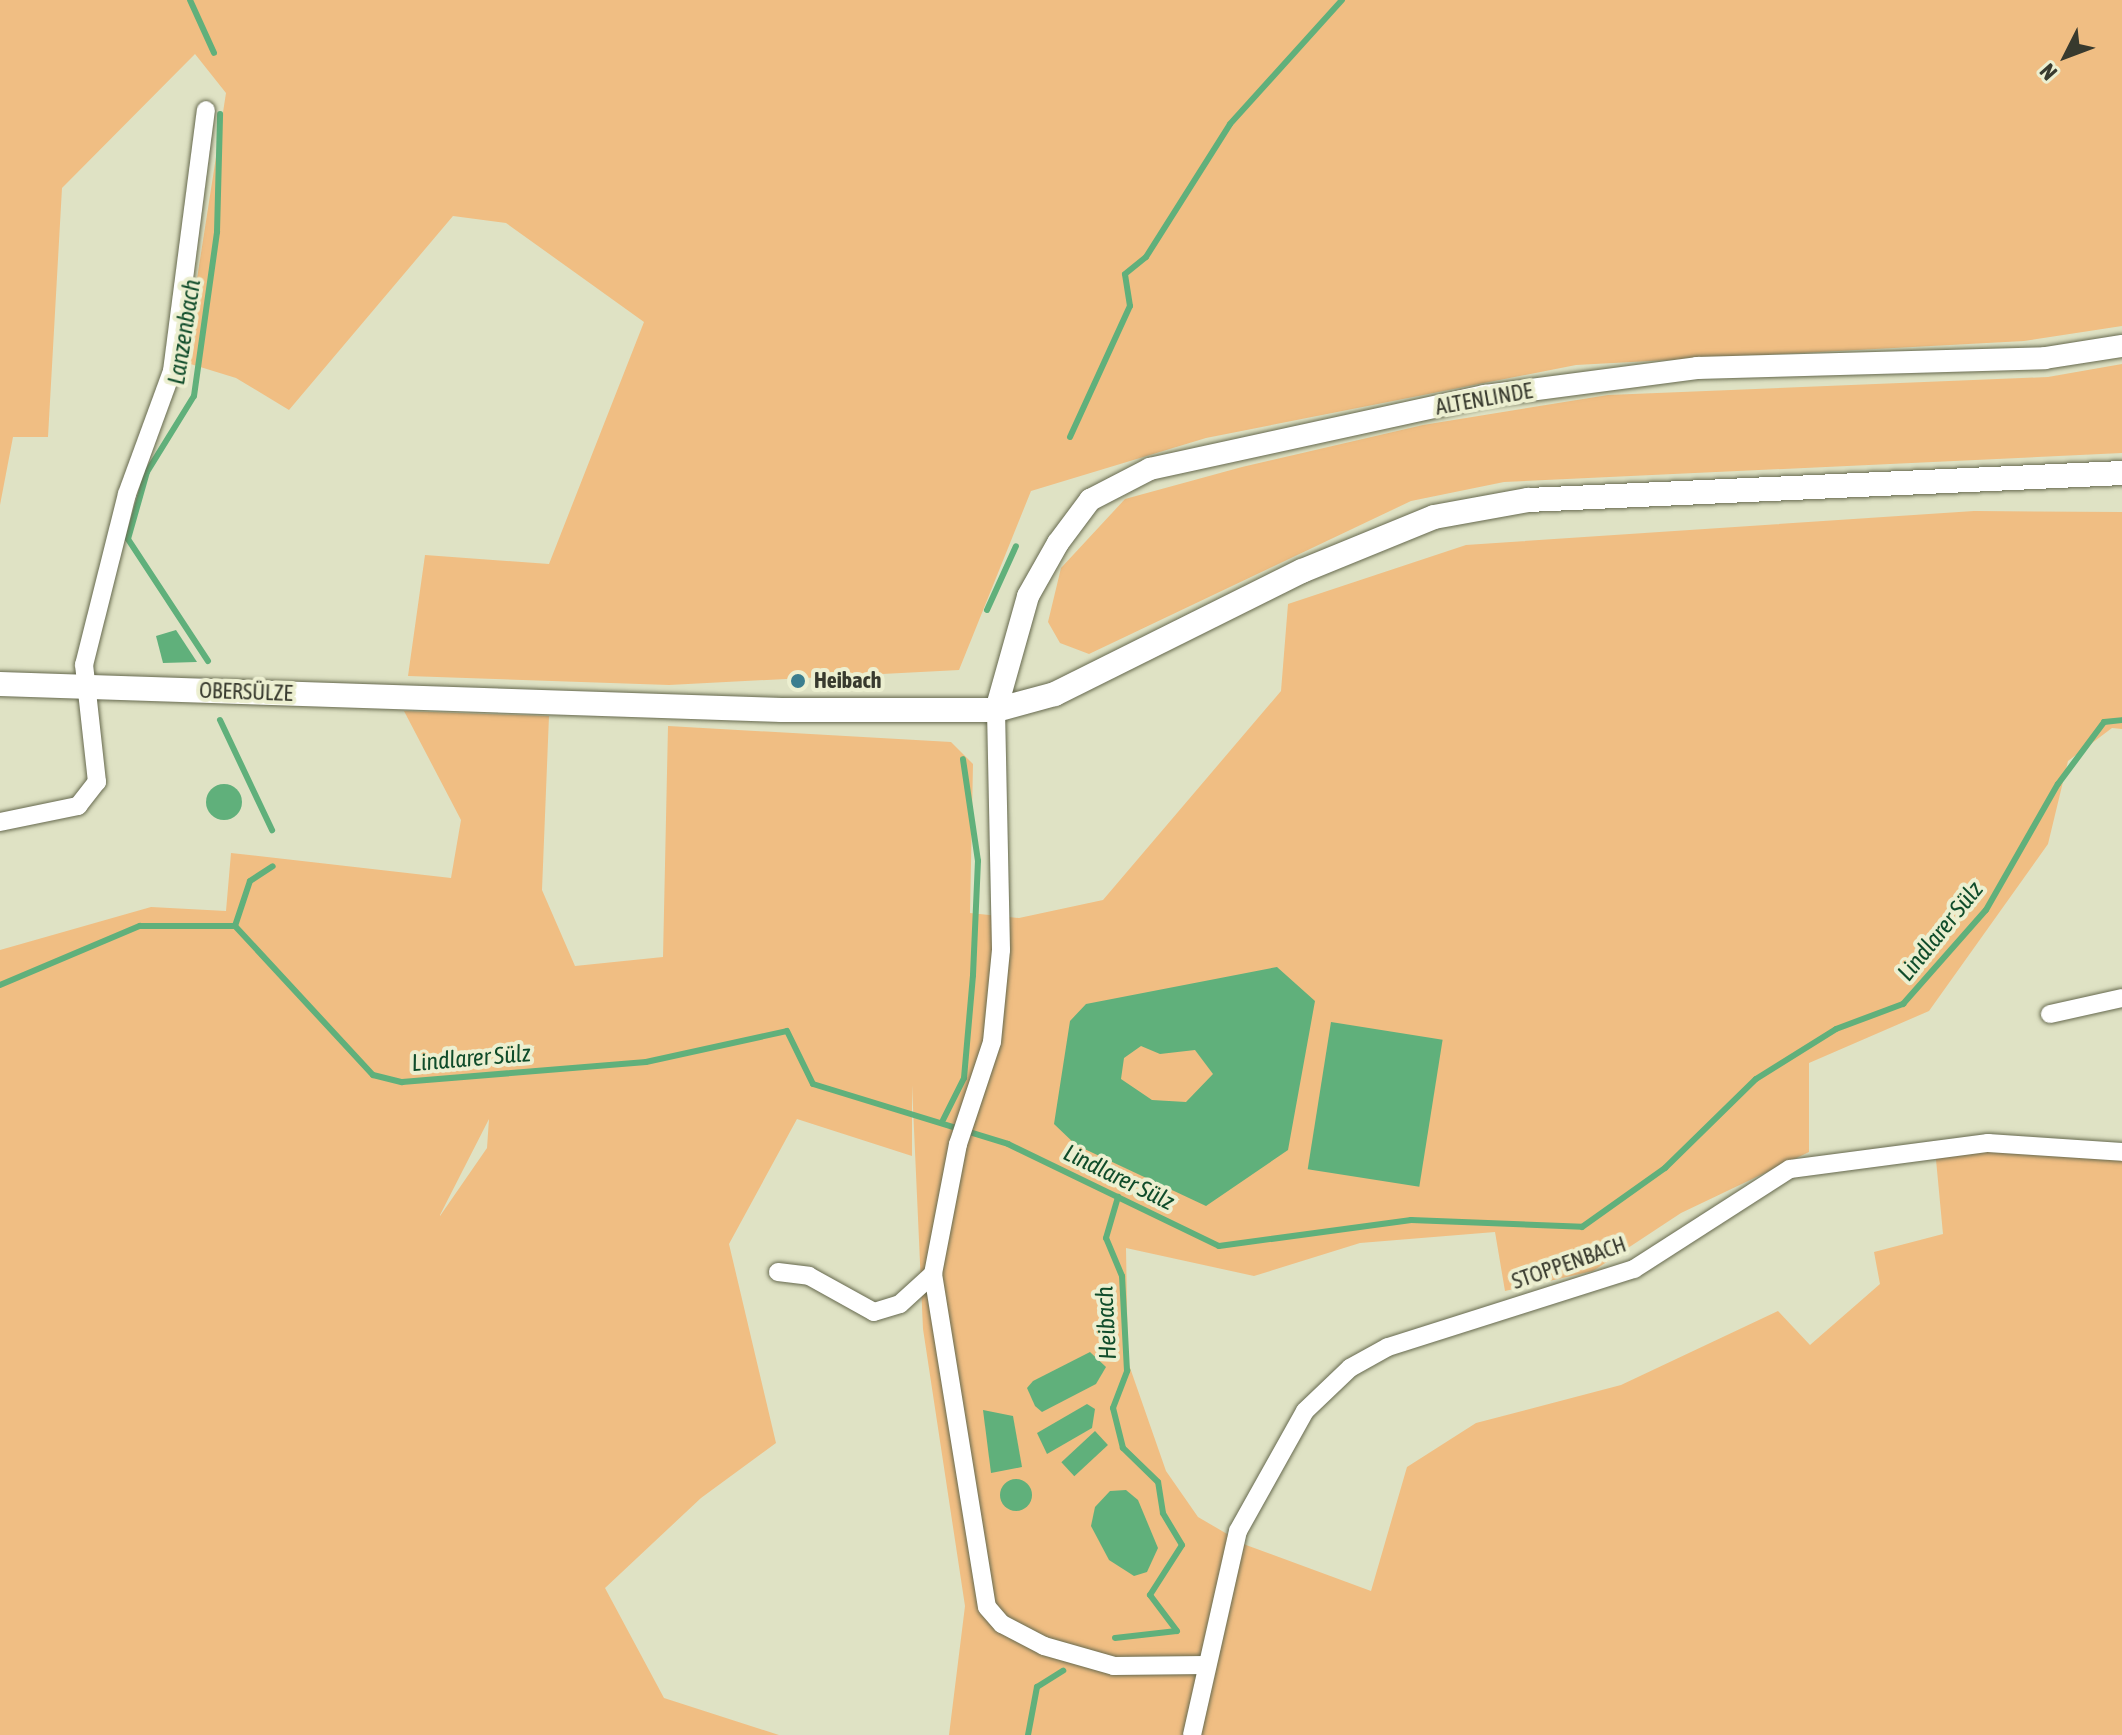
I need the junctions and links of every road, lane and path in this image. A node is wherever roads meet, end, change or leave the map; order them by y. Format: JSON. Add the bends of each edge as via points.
{"nodes":[{"id":1,"x":206,"y":110,"type":"dead end"},
{"id":2,"x":2122,"y":346,"type":"edge"},
{"id":3,"x":2122,"y":473,"type":"edge"},
{"id":4,"x":0,"y":684,"type":"edge"},
{"id":5,"x":86,"y":687,"type":"junction"},
{"id":6,"x":996,"y":710,"type":"junction"},
{"id":7,"x":0,"y":822,"type":"edge"},
{"id":8,"x":2122,"y":998,"type":"edge"},
{"id":9,"x":2050,"y":1014,"type":"dead end"},
{"id":10,"x":2122,"y":1152,"type":"edge"},
{"id":11,"x":778,"y":1272,"type":"dead end"},
{"id":12,"x":933,"y":1274,"type":"junction"},
{"id":13,"x":1206,"y":1665,"type":"junction"},
{"id":14,"x":1192,"y":1735,"type":"edge"}],
"edges":[{"from":1,"to":5,"type":"street","via":[[172,371],[124,507],[84,665]]},
{"from":2,"to":6,"type":"street","name":"ALTENLINDE","via":[[2045,358],[1697,368],[1485,396],[1150,469],[1090,500],[1058,543],[1028,596]]},
{"from":3,"to":6,"type":"main road","name":"OBERSÜLZE","via":[[1572,497],[1434,517],[1315,565],[1055,694]]},
{"from":4,"to":5,"type":"main road","name":"OBERSÜLZE"},
{"from":5,"to":6,"type":"main road","name":"OBERSÜLZE"},
{"from":5,"to":7,"type":"street","via":[[97,782],[89,796],[78,806]]},
{"from":6,"to":12,"type":"street","via":[[1001,950],[992,1042],[958,1144]]},
{"from":8,"to":9,"type":"street"},
{"from":10,"to":13,"type":"street","name":"STOPPENBACH","via":[[1988,1143],[1790,1169],[1634,1269],[1363,1361],[1305,1411],[1238,1531]]},
{"from":11,"to":12,"type":"street","via":[[809,1276],[874,1312],[900,1304]]},
{"from":12,"to":13,"type":"street","via":[[987,1607],[1002,1624],[1044,1646],[1114,1666]]},
{"from":13,"to":14,"type":"street"}]}
